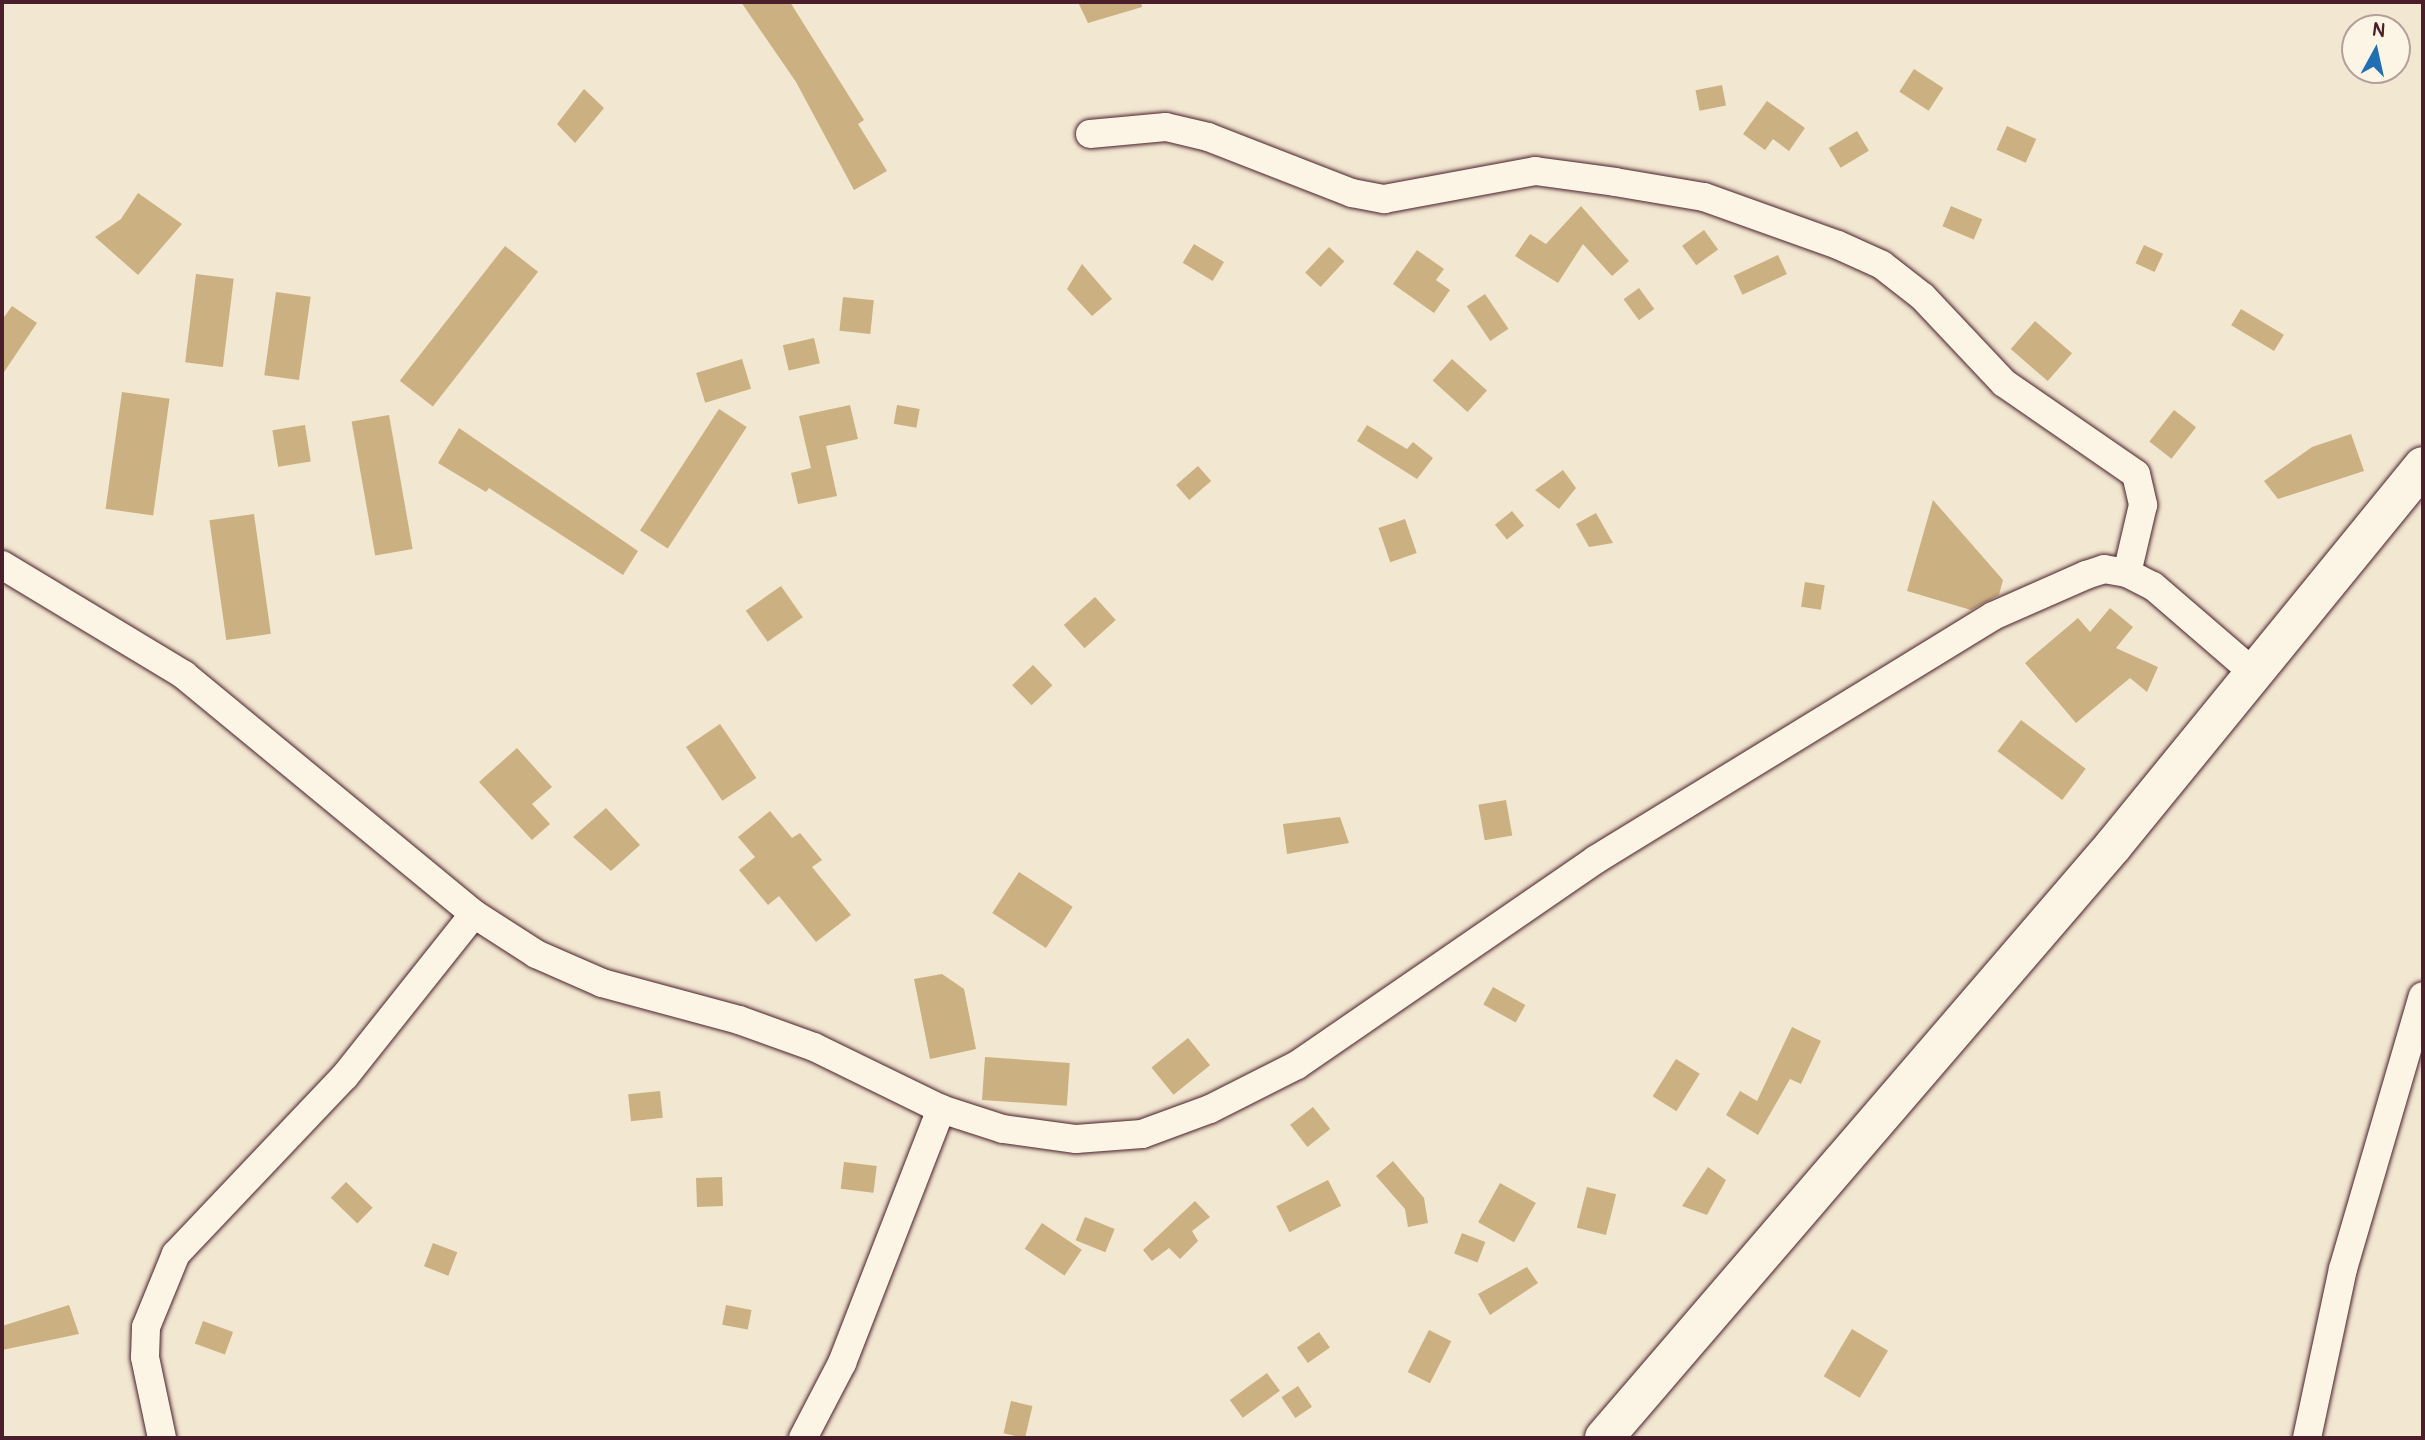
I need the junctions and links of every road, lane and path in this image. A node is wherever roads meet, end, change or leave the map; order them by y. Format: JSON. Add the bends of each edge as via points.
{"nodes":[{"id":1,"x":1090,"y":134,"type":"dead end"},
{"id":2,"x":2423,"y":466,"type":"edge"},
{"id":3,"x":2,"y":565,"type":"edge"},
{"id":4,"x":2127,"y":573,"type":"junction"},
{"id":5,"x":2255,"y":674,"type":"junction"},
{"id":6,"x":474,"y":915,"type":"junction"},
{"id":7,"x":2423,"y":996,"type":"edge"},
{"id":8,"x":941,"y":1110,"type":"junction"},
{"id":9,"x":162,"y":1438,"type":"edge"},
{"id":10,"x":803,"y":1438,"type":"edge"},
{"id":11,"x":1604,"y":1438,"type":"edge"},
{"id":12,"x":2307,"y":1438,"type":"edge"}],
"edges":[{"from":1,"to":4,"type":"street","via":[[1166,127],[1208,137],[1342,190],[1384,199],[1535,172],[1615,182],[1704,197],[1838,245],[1882,265],[1923,297],[2004,383],[2136,474],[2143,505]]},
{"from":2,"to":5,"type":"highway"},
{"from":3,"to":6,"type":"street","via":[[184,675]]},
{"from":4,"to":5,"type":"street","via":[[2153,586]]},
{"from":4,"to":8,"type":"street","via":[[2104,569],[1993,616],[1595,860],[1297,1065],[1210,1109],[1142,1134],[1076,1139],[1003,1129]]},
{"from":5,"to":11,"type":"highway"},
{"from":6,"to":8,"type":"street","via":[[536,954],[602,983],[789,1038]]},
{"from":6,"to":9,"type":"street","via":[[353,1066],[176,1254],[146,1327],[145,1357]]},
{"from":7,"to":12,"type":"street","via":[[2343,1269]]},
{"from":8,"to":10,"type":"street","via":[[842,1363]]}]}
